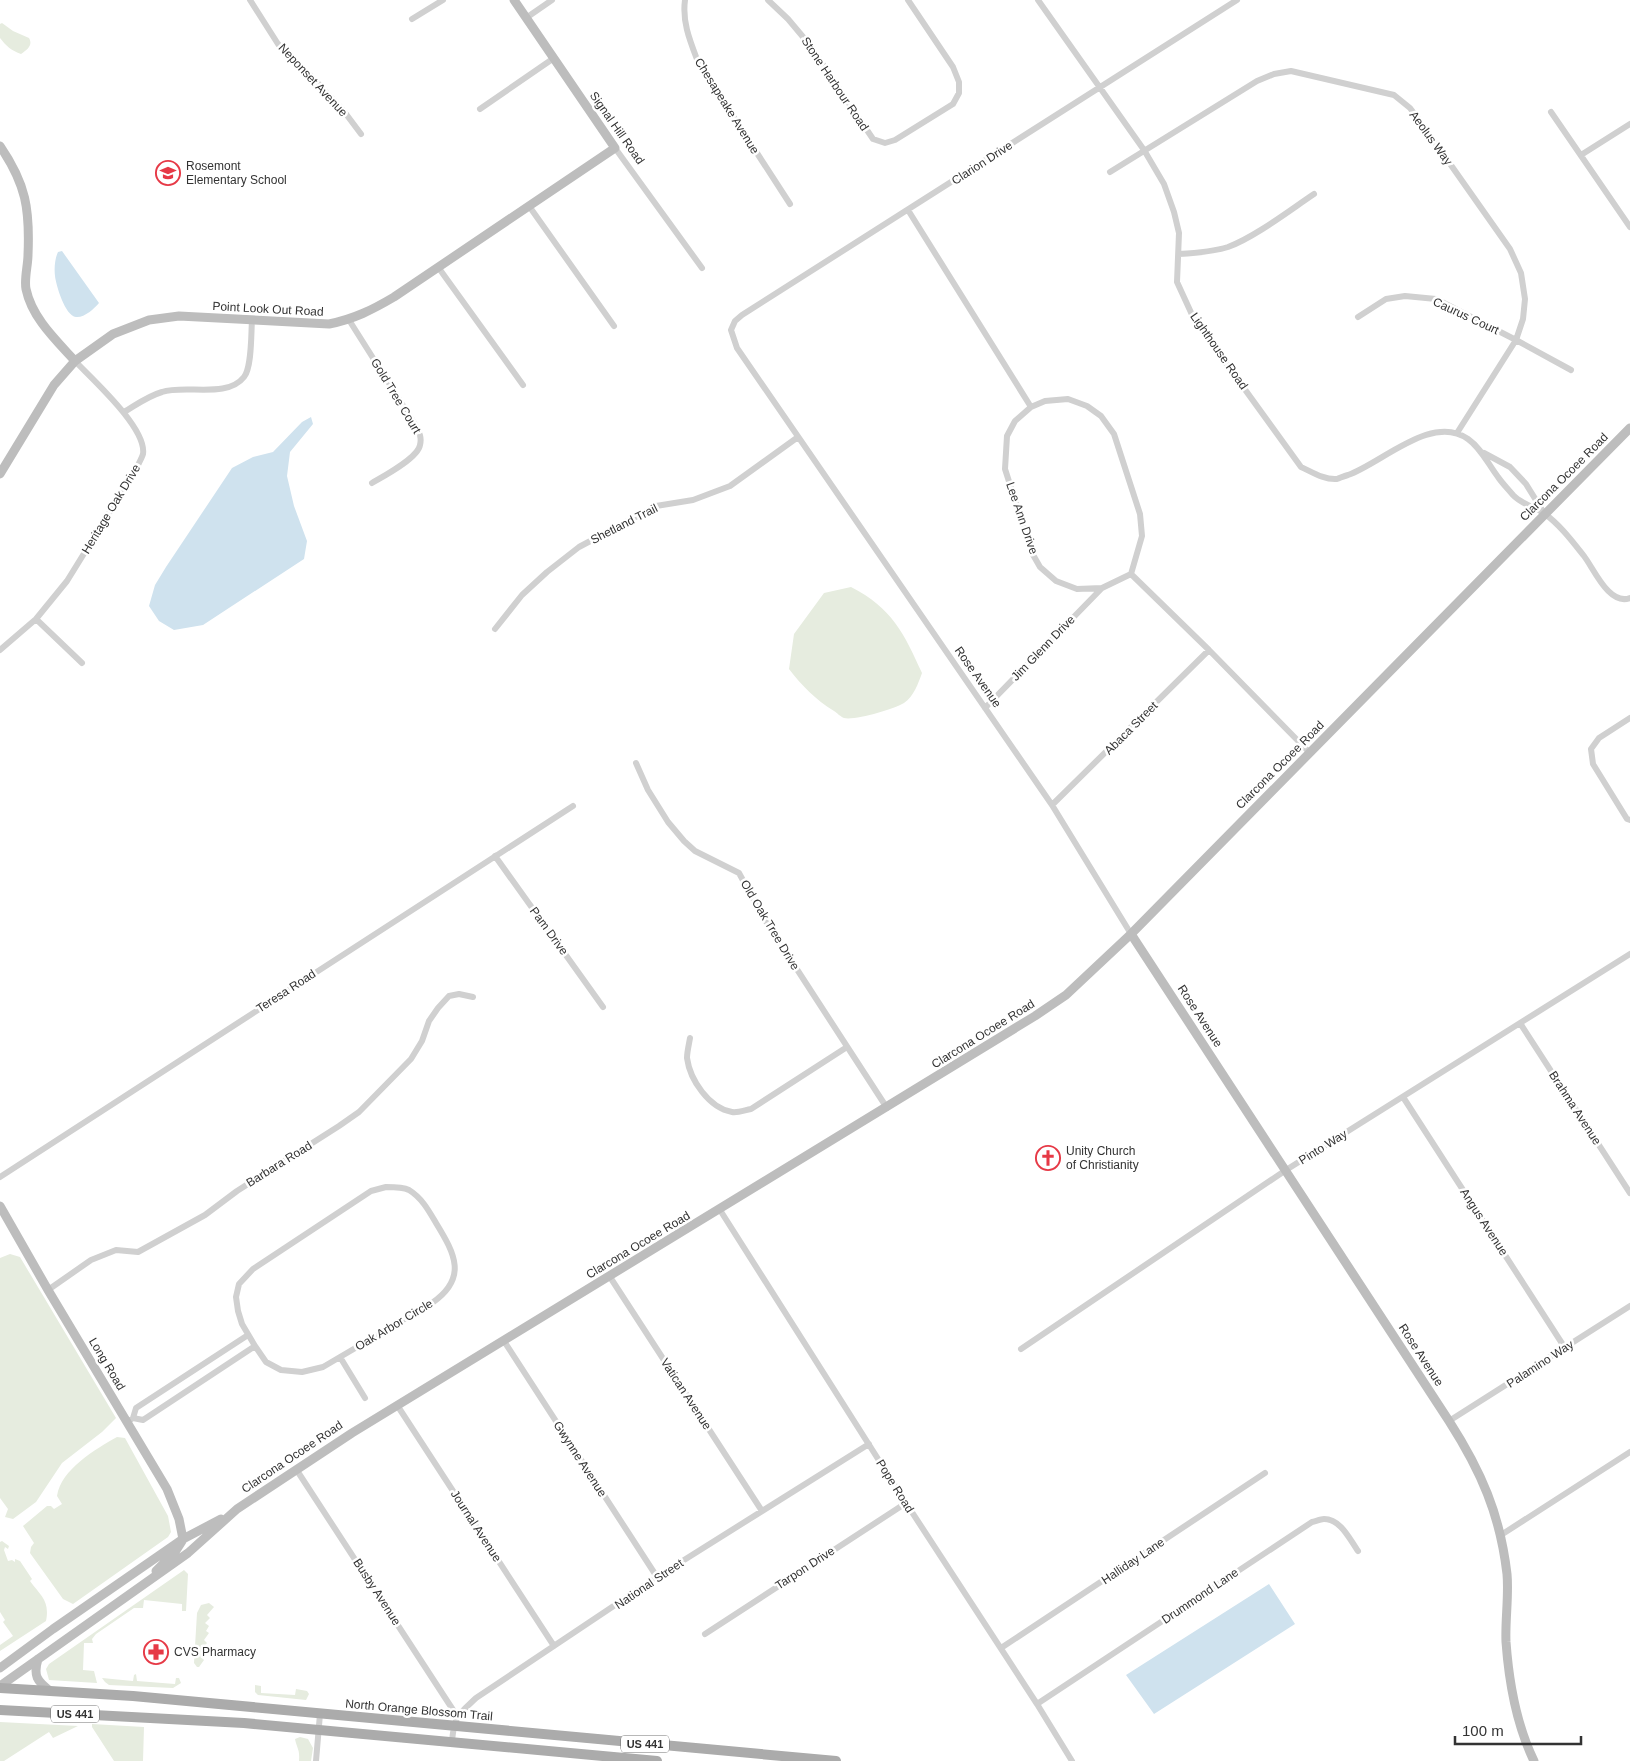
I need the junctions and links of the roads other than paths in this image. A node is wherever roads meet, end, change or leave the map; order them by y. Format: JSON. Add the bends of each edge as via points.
{"nodes":[{"id":1,"x":250,"y":0,"type":"edge"},
{"id":2,"x":442,"y":0,"type":"edge"},
{"id":3,"x":514,"y":0,"type":"edge"},
{"id":4,"x":552,"y":0,"type":"edge"},
{"id":5,"x":685,"y":0,"type":"edge"},
{"id":6,"x":768,"y":0,"type":"edge"},
{"id":7,"x":908,"y":0,"type":"edge"},
{"id":8,"x":1038,"y":0,"type":"edge"},
{"id":9,"x":1237,"y":0,"type":"edge"},
{"id":10,"x":526,"y":18,"type":"junction"},
{"id":11,"x":412,"y":19,"type":"dead end"},
{"id":12,"x":554,"y":58,"type":"junction"},
{"id":13,"x":1099,"y":88,"type":"junction"},
{"id":14,"x":480,"y":109,"type":"dead end"},
{"id":15,"x":1551,"y":112,"type":"dead end"},
{"id":16,"x":1630,"y":124,"type":"edge"},
{"id":17,"x":361,"y":134,"type":"dead end"},
{"id":18,"x":0,"y":146,"type":"edge"},
{"id":19,"x":615,"y":148,"type":"junction"},
{"id":20,"x":1144,"y":150,"type":"junction"},
{"id":21,"x":1581,"y":155,"type":"junction"},
{"id":22,"x":1110,"y":172,"type":"dead end"},
{"id":23,"x":1314,"y":194,"type":"dead end"},
{"id":24,"x":790,"y":204,"type":"dead end"},
{"id":25,"x":529,"y":206,"type":"junction"},
{"id":26,"x":908,"y":210,"type":"junction"},
{"id":27,"x":1630,"y":227,"type":"edge"},
{"id":28,"x":1179,"y":254,"type":"junction"},
{"id":29,"x":438,"y":267,"type":"junction"},
{"id":30,"x":702,"y":268,"type":"dead end"},
{"id":31,"x":1358,"y":317,"type":"dead end"},
{"id":32,"x":252,"y":320,"type":"junction"},
{"id":33,"x":349,"y":320,"type":"junction"},
{"id":34,"x":614,"y":326,"type":"dead end"},
{"id":35,"x":731,"y":330,"type":"joint"},
{"id":36,"x":1516,"y":340,"type":"junction"},
{"id":37,"x":75,"y":362,"type":"junction"},
{"id":38,"x":1571,"y":370,"type":"dead end"},
{"id":39,"x":523,"y":385,"type":"dead end"},
{"id":40,"x":1031,"y":407,"type":"junction"},
{"id":41,"x":124,"y":412,"type":"junction"},
{"id":42,"x":1630,"y":428,"type":"edge"},
{"id":43,"x":1457,"y":432,"type":"junction"},
{"id":44,"x":798,"y":437,"type":"junction"},
{"id":45,"x":1482,"y":452,"type":"junction"},
{"id":46,"x":0,"y":474,"type":"edge"},
{"id":47,"x":372,"y":483,"type":"dead end"},
{"id":48,"x":1545,"y":514,"type":"junction"},
{"id":49,"x":1131,"y":574,"type":"junction"},
{"id":50,"x":1102,"y":588,"type":"junction"},
{"id":51,"x":1630,"y":598,"type":"edge"},
{"id":52,"x":36,"y":619,"type":"junction"},
{"id":53,"x":495,"y":629,"type":"dead end"},
{"id":54,"x":0,"y":650,"type":"edge"},
{"id":55,"x":1209,"y":650,"type":"junction"},
{"id":56,"x":82,"y":663,"type":"dead end"},
{"id":57,"x":985,"y":708,"type":"junction"},
{"id":58,"x":1630,"y":718,"type":"edge"},
{"id":59,"x":1310,"y":752,"type":"junction"},
{"id":60,"x":636,"y":763,"type":"dead end"},
{"id":61,"x":1052,"y":805,"type":"junction"},
{"id":62,"x":573,"y":806,"type":"dead end"},
{"id":63,"x":1630,"y":820,"type":"edge"},
{"id":64,"x":495,"y":856,"type":"junction"},
{"id":65,"x":1132,"y":934,"type":"junction"},
{"id":66,"x":1630,"y":954,"type":"edge"},
{"id":67,"x":473,"y":997,"type":"dead end"},
{"id":68,"x":602,"y":1006,"type":"dead end"},
{"id":69,"x":1520,"y":1023,"type":"junction"},
{"id":70,"x":690,"y":1038,"type":"dead end"},
{"id":71,"x":847,"y":1047,"type":"junction"},
{"id":72,"x":1403,"y":1097,"type":"junction"},
{"id":73,"x":887,"y":1108,"type":"junction"},
{"id":74,"x":1286,"y":1170,"type":"junction"},
{"id":75,"x":0,"y":1177,"type":"edge"},
{"id":76,"x":1630,"y":1193,"type":"edge"},
{"id":77,"x":0,"y":1206,"type":"edge"},
{"id":78,"x":720,"y":1210,"type":"junction"},
{"id":79,"x":610,"y":1277,"type":"junction"},
{"id":80,"x":48,"y":1290,"type":"junction"},
{"id":81,"x":1630,"y":1306,"type":"edge"},
{"id":82,"x":248,"y":1335,"type":"junction"},
{"id":83,"x":504,"y":1341,"type":"junction"},
{"id":84,"x":255,"y":1346,"type":"junction"},
{"id":85,"x":1565,"y":1348,"type":"junction"},
{"id":86,"x":1021,"y":1349,"type":"dead end"},
{"id":87,"x":340,"y":1357,"type":"junction"},
{"id":88,"x":365,"y":1398,"type":"dead end"},
{"id":89,"x":397,"y":1405,"type":"junction"},
{"id":90,"x":130,"y":1420,"type":"junction"},
{"id":91,"x":1449,"y":1421,"type":"junction"},
{"id":92,"x":869,"y":1444,"type":"junction"},
{"id":93,"x":1630,"y":1452,"type":"edge"},
{"id":94,"x":296,"y":1468,"type":"junction"},
{"id":95,"x":1265,"y":1473,"type":"dead end"},
{"id":96,"x":906,"y":1503,"type":"junction"},
{"id":97,"x":762,"y":1511,"type":"junction"},
{"id":98,"x":232,"y":1513,"type":"junction"},
{"id":99,"x":1501,"y":1535,"type":"junction"},
{"id":100,"x":183,"y":1539,"type":"junction"},
{"id":101,"x":1358,"y":1551,"type":"dead end"},
{"id":102,"x":657,"y":1577,"type":"junction"},
{"id":103,"x":135,"y":1590,"type":"junction"},
{"id":104,"x":705,"y":1634,"type":"dead end"},
{"id":105,"x":554,"y":1646,"type":"junction"},
{"id":106,"x":1001,"y":1648,"type":"junction"},
{"id":107,"x":38,"y":1659,"type":"junction"},
{"id":108,"x":0,"y":1668,"type":"edge"},
{"id":109,"x":0,"y":1687,"type":"edge"},
{"id":110,"x":50,"y":1691,"type":"junction"},
{"id":111,"x":1037,"y":1704,"type":"junction"},
{"id":112,"x":0,"y":1710,"type":"edge"},
{"id":113,"x":320,"y":1714,"type":"junction"},
{"id":114,"x":457,"y":1716,"type":"junction"},
{"id":115,"x":453,"y":1726,"type":"junction"},
{"id":116,"x":319,"y":1730,"type":"junction"},
{"id":117,"x":452,"y":1742,"type":"junction"},
{"id":118,"x":736,"y":1757,"type":"edge"},
{"id":119,"x":316,"y":1761,"type":"edge"},
{"id":120,"x":657,"y":1761,"type":"edge"},
{"id":121,"x":836,"y":1761,"type":"edge"},
{"id":122,"x":1072,"y":1761,"type":"edge"},
{"id":123,"x":1534,"y":1761,"type":"edge"}],
"edges":[{"from":1,"to":17,"type":"street","name":"Neponset Avenue","via":[[278,44],[343,110]]},
{"from":2,"to":11,"type":"street"},
{"from":3,"to":10,"type":"street","name":"Signal Hill Road"},
{"from":4,"to":10,"type":"street"},
{"from":5,"to":24,"type":"street","name":"Chesapeake Avenue","via":[[683,14],[698,62]]},
{"from":6,"to":7,"type":"street","name":"Stone Harbour Road","via":[[808,44],[873,139],[885,142],[895,140],[953,104],[959,93],[953,67]]},
{"from":8,"to":13,"type":"street","name":"Lighthouse Road"},
{"from":9,"to":13,"type":"street","name":"Clarion Drive"},
{"from":10,"to":12,"type":"street","name":"Signal Hill Road"},
{"from":12,"to":14,"type":"street"},
{"from":12,"to":19,"type":"street","name":"Signal Hill Road"},
{"from":13,"to":20,"type":"street","name":"Lighthouse Road"},
{"from":13,"to":26,"type":"street","name":"Clarion Drive"},
{"from":15,"to":21,"type":"street"},
{"from":16,"to":21,"type":"street"},
{"from":18,"to":37,"type":"street","via":[[19,176],[26,198],[29,223],[25,287],[32,308]]},
{"from":19,"to":25,"type":"street","name":"Point Look Out Road"},
{"from":19,"to":30,"type":"street","name":"Signal Hill Road"},
{"from":20,"to":22,"type":"street","name":"Aeolus Way"},
{"from":20,"to":28,"type":"street","name":"Lighthouse Road","via":[[1164,184],[1174,212]]},
{"from":20,"to":36,"type":"street","name":"Aeolus Way","via":[[1257,81],[1274,74],[1291,71],[1394,95],[1410,108],[1510,249],[1521,273],[1525,299]]},
{"from":21,"to":27,"type":"street"},
{"from":23,"to":28,"type":"street","via":[[1230,246],[1210,252]]},
{"from":25,"to":29,"type":"street","name":"Point Look Out Road"},
{"from":25,"to":34,"type":"street"},
{"from":26,"to":35,"type":"street","name":"Clarion Drive","via":[[742,315]]},
{"from":26,"to":40,"type":"street"},
{"from":28,"to":43,"type":"street","name":"Lighthouse Road","via":[[1177,282],[1194,319],[1301,467],[1320,476],[1337,479],[1362,470],[1416,438],[1436,432]]},
{"from":29,"to":33,"type":"street","name":"Point Look Out Road","via":[[394,297]]},
{"from":29,"to":39,"type":"street"},
{"from":31,"to":36,"type":"street","name":"Caurus Court","via":[[1386,299],[1404,296],[1436,299]]},
{"from":32,"to":33,"type":"street","name":"Point Look Out Road","via":[[329,324]]},
{"from":32,"to":37,"type":"street","name":"Point Look Out Road","via":[[179,316],[149,320],[113,334]]},
{"from":32,"to":41,"type":"street","via":[[248,367],[244,377],[231,387],[162,391]]},
{"from":33,"to":47,"type":"street","name":"Gold Tree Court","via":[[421,436],[420,447],[411,458]]},
{"from":35,"to":44,"type":"street","name":"Rose Avenue","via":[[737,348]]},
{"from":36,"to":38,"type":"street","name":"Caurus Court"},
{"from":36,"to":43,"type":"street","name":"Aeolus Way"},
{"from":37,"to":41,"type":"street","name":"Heritage Oak Drive"},
{"from":37,"to":46,"type":"street","name":"Point Look Out Road","via":[[54,385]]},
{"from":40,"to":49,"type":"street","name":"Lee Ann Drive","via":[[1045,401],[1068,399],[1101,416],[1114,434],[1140,514],[1142,536]]},
{"from":40,"to":50,"type":"street","name":"Lee Ann Drive","via":[[1015,421],[1007,436],[1005,469],[1032,553],[1040,567],[1056,581],[1077,589]]},
{"from":41,"to":52,"type":"street","name":"Heritage Oak Drive","via":[[139,435],[143,453],[67,581]]},
{"from":42,"to":48,"type":"street","name":"Clarcona Ocoee Road"},
{"from":43,"to":45,"type":"street"},
{"from":44,"to":53,"type":"street","name":"Shetland Trail","via":[[730,486],[693,500],[656,506],[579,547],[522,595]]},
{"from":44,"to":57,"type":"street","name":"Rose Avenue"},
{"from":45,"to":48,"type":"street","via":[[1515,497]]},
{"from":45,"to":48,"type":"street","via":[[1510,467],[1526,484]]},
{"from":48,"to":51,"type":"street","via":[[1572,541],[1610,593],[1617,598]]},
{"from":48,"to":59,"type":"street","name":"Clarcona Ocoee Road"},
{"from":49,"to":50,"type":"street","name":"Lee Ann Drive"},
{"from":49,"to":55,"type":"street"},
{"from":50,"to":57,"type":"street","name":"Jim Glenn Drive"},
{"from":52,"to":54,"type":"street","name":"Heritage Oak Drive"},
{"from":52,"to":56,"type":"street"},
{"from":55,"to":59,"type":"street"},
{"from":55,"to":61,"type":"street","name":"Abaca Street"},
{"from":57,"to":61,"type":"street","name":"Rose Avenue"},
{"from":58,"to":63,"type":"street","via":[[1599,738],[1590,749],[1592,764]]},
{"from":59,"to":65,"type":"street","name":"Clarcona Ocoee Road"},
{"from":60,"to":71,"type":"street","name":"Old Oak Tree Drive","via":[[648,790],[684,841],[696,851],[739,873],[763,917]]},
{"from":61,"to":65,"type":"street","name":"Rose Avenue"},
{"from":62,"to":64,"type":"street","name":"Teresa Road"},
{"from":64,"to":68,"type":"street","name":"Pam Drive"},
{"from":64,"to":75,"type":"street","name":"Teresa Road"},
{"from":65,"to":73,"type":"street","name":"Clarcona Ocoee Road","via":[[1066,995]]},
{"from":65,"to":74,"type":"street","name":"Rose Avenue"},
{"from":66,"to":69,"type":"street","name":"Pinto Way"},
{"from":67,"to":80,"type":"street","name":"Barbara Road","via":[[449,996],[429,1021],[411,1059],[359,1112],[339,1126],[205,1215],[138,1252],[116,1250],[92,1260]]},
{"from":69,"to":72,"type":"street","name":"Pinto Way"},
{"from":69,"to":76,"type":"street","name":"Brahma Avenue"},
{"from":70,"to":71,"type":"street","via":[[687,1057],[693,1077],[717,1107],[734,1113],[751,1109]]},
{"from":71,"to":73,"type":"street","name":"Old Oak Tree Drive"},
{"from":72,"to":74,"type":"street","name":"Pinto Way"},
{"from":72,"to":85,"type":"street","name":"Angus Avenue"},
{"from":73,"to":78,"type":"street","name":"Clarcona Ocoee Road"},
{"from":74,"to":86,"type":"street","name":"Pinto Way"},
{"from":74,"to":91,"type":"street","name":"Rose Avenue"},
{"from":77,"to":80,"type":"street","name":"Long Road"},
{"from":78,"to":79,"type":"street","name":"Clarcona Ocoee Road"},
{"from":78,"to":92,"type":"street","name":"Pope Road"},
{"from":79,"to":83,"type":"street","name":"Clarcona Ocoee Road"},
{"from":79,"to":97,"type":"street","name":"Vatican Avenue"},
{"from":80,"to":90,"type":"street","name":"Long Road"},
{"from":81,"to":85,"type":"street","name":"Palamino Way"},
{"from":82,"to":84,"type":"street","name":"Oak Arbor Circle"},
{"from":82,"to":87,"type":"street","name":"Oak Arbor Circle","via":[[236,1297],[239,1284],[253,1269],[371,1192],[386,1187],[408,1189],[423,1202],[451,1248],[456,1270],[451,1284],[432,1303]]},
{"from":82,"to":90,"type":"street","via":[[136,1408]]},
{"from":83,"to":89,"type":"street","name":"Clarcona Ocoee Road"},
{"from":83,"to":102,"type":"street","name":"Gwynne Avenue"},
{"from":84,"to":87,"type":"street","name":"Oak Arbor Circle","via":[[266,1362],[280,1370],[302,1372],[323,1367]]},
{"from":84,"to":90,"type":"street","via":[[143,1420]]},
{"from":85,"to":91,"type":"street","name":"Palamino Way"},
{"from":87,"to":88,"type":"street"},
{"from":89,"to":94,"type":"street","name":"Clarcona Ocoee Road"},
{"from":89,"to":105,"type":"street","name":"Journal Avenue"},
{"from":90,"to":100,"type":"street","name":"Long Road","via":[[167,1489]]},
{"from":91,"to":99,"type":"street","name":"Rose Avenue","via":[[1479,1473]]},
{"from":92,"to":96,"type":"street","name":"Pope Road"},
{"from":92,"to":97,"type":"street","name":"National Street"},
{"from":93,"to":99,"type":"street"},
{"from":94,"to":98,"type":"street","name":"Clarcona Ocoee Road"},
{"from":94,"to":114,"type":"street","name":"Busby Avenue"},
{"from":95,"to":106,"type":"street","name":"Halliday Lane"},
{"from":96,"to":104,"type":"street","name":"Tarpon Drive"},
{"from":96,"to":106,"type":"street","name":"Pope Road"},
{"from":97,"to":102,"type":"street","name":"National Street"},
{"from":98,"to":100,"type":"street","name":"Clarcona Ocoee Road"},
{"from":98,"to":103,"type":"street","name":"Clarcona Ocoee Road","via":[[188,1554]]},
{"from":99,"to":123,"type":"street","name":"Rose Avenue","via":[[1507,1576],[1506,1642],[1513,1694],[1518,1722]]},
{"from":100,"to":103,"type":"street","via":[[175,1552]]},
{"from":100,"to":108,"type":"street","name":"Clarcona Ocoee Road"},
{"from":101,"to":111,"type":"street","name":"Drummond Lane","via":[[1335,1522],[1324,1519],[1312,1522]]},
{"from":102,"to":105,"type":"street","name":"National Street"},
{"from":103,"to":107,"type":"street","name":"Clarcona Ocoee Road"},
{"from":105,"to":114,"type":"street","name":"National Street","via":[[476,1698]]},
{"from":106,"to":111,"type":"street","name":"Pope Road"},
{"from":107,"to":109,"type":"street","name":"Clarcona Ocoee Road"},
{"from":107,"to":110,"type":"street","via":[[37,1677]]},
{"from":109,"to":110,"type":"main road","name":"North Orange Blossom Trail","number":"US 441"},
{"from":110,"to":113,"type":"main road","name":"North Orange Blossom Trail","number":"US 441"},
{"from":111,"to":122,"type":"street","name":"Pope Road"},
{"from":112,"to":116,"type":"main road","number":"US 441"},
{"from":113,"to":115,"type":"main road","name":"North Orange Blossom Trail","number":"US 441"},
{"from":113,"to":116,"type":"street"},
{"from":114,"to":115,"type":"street","name":"National Street"},
{"from":115,"to":117,"type":"street","name":"National Street"},
{"from":115,"to":118,"type":"main road","name":"North Orange Blossom Trail","number":"US 441"},
{"from":116,"to":117,"type":"main road","number":"US 441"},
{"from":116,"to":119,"type":"street"},
{"from":117,"to":120,"type":"main road","number":"US 441"},
{"from":118,"to":121,"type":"main road","name":"North Orange Blossom Trail","number":"US 441"}]}
